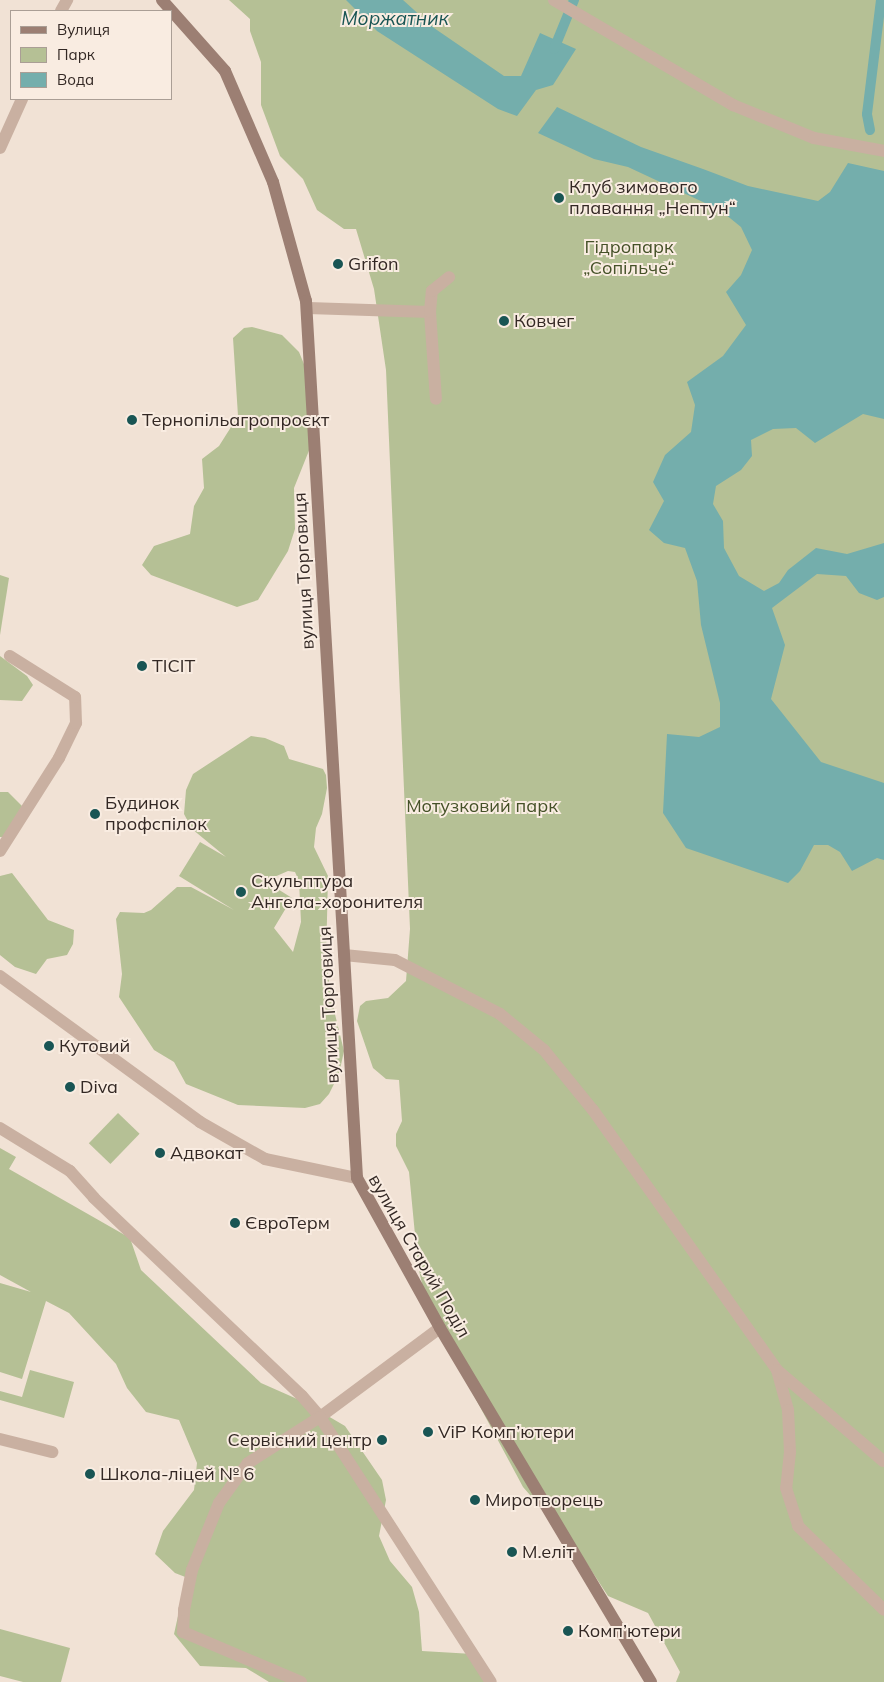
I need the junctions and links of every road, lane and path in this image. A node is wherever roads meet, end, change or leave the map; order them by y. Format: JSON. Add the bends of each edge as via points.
{"nodes":[{"id":1,"x":162,"y":0,"type":"edge"},
{"id":2,"x":554,"y":0,"type":"edge"},
{"id":3,"x":171,"y":10,"type":"edge"},
{"id":4,"x":172,"y":11,"type":"edge"},
{"id":5,"x":22,"y":100,"type":"edge"},
{"id":6,"x":0,"y":148,"type":"edge"},
{"id":7,"x":884,"y":151,"type":"edge"},
{"id":8,"x":449,"y":277,"type":"dead end"},
{"id":9,"x":308,"y":308,"type":"junction"},
{"id":10,"x":430,"y":312,"type":"junction"},
{"id":11,"x":436,"y":399,"type":"dead end"},
{"id":12,"x":10,"y":656,"type":"dead end"},
{"id":13,"x":0,"y":851,"type":"edge"},
{"id":14,"x":344,"y":955,"type":"junction"},
{"id":15,"x":0,"y":976,"type":"edge"},
{"id":16,"x":0,"y":1128,"type":"edge"},
{"id":17,"x":357,"y":1178,"type":"junction"},
{"id":18,"x":440,"y":1328,"type":"junction"},
{"id":19,"x":777,"y":1370,"type":"junction"},
{"id":20,"x":320,"y":1417,"type":"junction"},
{"id":21,"x":0,"y":1439,"type":"edge"},
{"id":22,"x":52,"y":1452,"type":"dead end"},
{"id":23,"x":883,"y":1461,"type":"edge"},
{"id":24,"x":884,"y":1610,"type":"edge"},
{"id":25,"x":301,"y":1682,"type":"edge"},
{"id":26,"x":491,"y":1682,"type":"edge"},
{"id":27,"x":650,"y":1682,"type":"edge"}],
"edges":[{"from":1,"to":3,"type":"main road","name":"вулиця Торговиця"},
{"from":2,"to":7,"type":"street","via":[[733,105],[814,138]]},
{"from":4,"to":9,"type":"main road","name":"вулиця Торговиця","via":[[225,71],[273,182]]},
{"from":5,"to":6,"type":"street"},
{"from":8,"to":10,"type":"street","via":[[432,290]]},
{"from":9,"to":10,"type":"street"},
{"from":9,"to":14,"type":"main road","name":"вулиця Торговиця"},
{"from":10,"to":11,"type":"street"},
{"from":12,"to":13,"type":"street","via":[[75,698],[76,723],[59,758]]},
{"from":14,"to":17,"type":"main road","name":"вулиця Торговиця"},
{"from":14,"to":19,"type":"street","via":[[395,960],[500,1014],[544,1050],[593,1110]]},
{"from":15,"to":17,"type":"street","name":"вулиця Старий Поділ","via":[[200,1122],[232,1141],[265,1159]]},
{"from":16,"to":20,"type":"street","via":[[70,1171]]},
{"from":17,"to":18,"type":"main road","name":"вулиця Старий Поділ"},
{"from":18,"to":20,"type":"street"},
{"from":18,"to":27,"type":"main road","name":"вулиця Старий Поділ"},
{"from":19,"to":23,"type":"street"},
{"from":19,"to":24,"type":"street","via":[[788,1410],[790,1452],[786,1488],[798,1526]]},
{"from":20,"to":25,"type":"street","via":[[248,1463],[219,1504],[192,1570],[184,1610],[183,1632]]},
{"from":20,"to":26,"type":"street"},
{"from":21,"to":22,"type":"street"}]}
